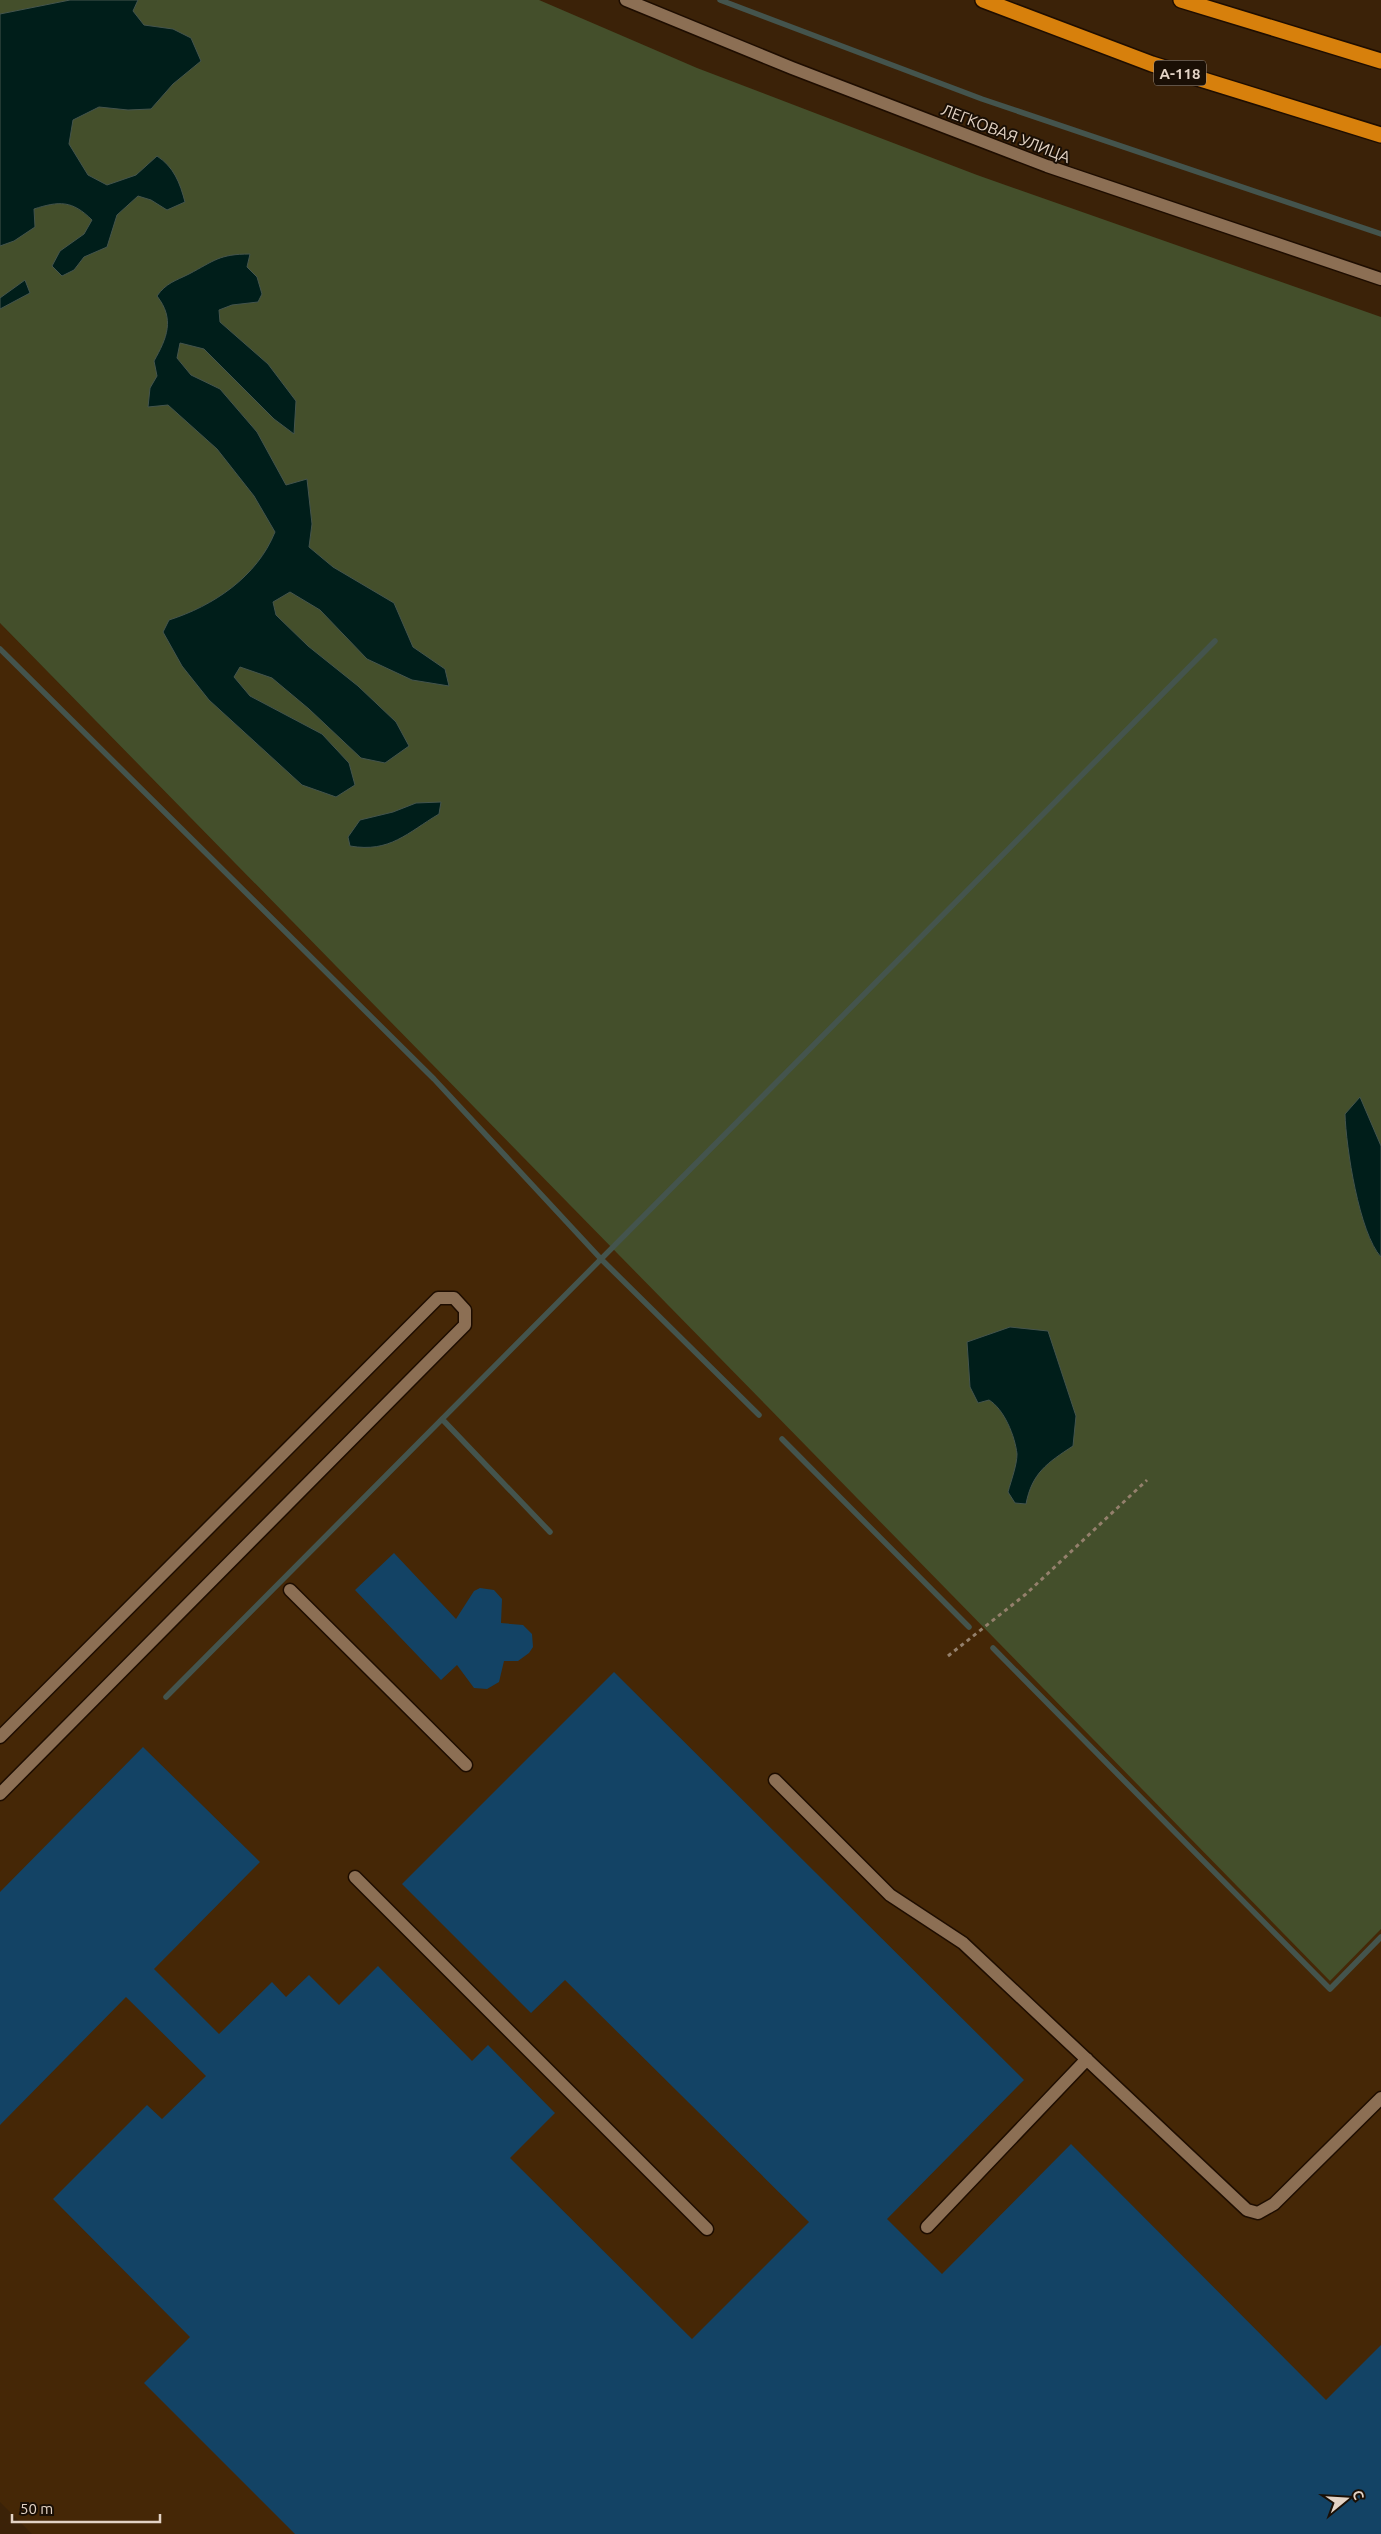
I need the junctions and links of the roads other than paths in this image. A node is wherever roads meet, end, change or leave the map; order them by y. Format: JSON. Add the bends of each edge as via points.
{"nodes":[{"id":1,"x":626,"y":0,"type":"edge"},
{"id":2,"x":983,"y":0,"type":"edge"},
{"id":3,"x":1181,"y":0,"type":"edge"},
{"id":4,"x":1381,"y":61,"type":"edge"},
{"id":5,"x":1381,"y":135,"type":"edge"},
{"id":6,"x":1381,"y":279,"type":"edge"},
{"id":7,"x":290,"y":1590,"type":"dead end"},
{"id":8,"x":0,"y":1737,"type":"edge"},
{"id":9,"x":466,"y":1766,"type":"dead end"},
{"id":10,"x":775,"y":1780,"type":"dead end"},
{"id":11,"x":0,"y":1794,"type":"edge"},
{"id":12,"x":355,"y":1878,"type":"dead end"},
{"id":13,"x":1087,"y":2059,"type":"junction"},
{"id":14,"x":1381,"y":2098,"type":"edge"},
{"id":15,"x":926,"y":2227,"type":"dead end"},
{"id":16,"x":707,"y":2229,"type":"dead end"}],
"edges":[{"from":1,"to":6,"type":"street","name":"ЛЕГКОВАЯ УЛИЦА","via":[[1047,166]]},
{"from":2,"to":5,"type":"highway","number":"А-118","via":[[1152,64]]},
{"from":3,"to":4,"type":"highway"},
{"from":7,"to":9,"type":"street"},
{"from":8,"to":11,"type":"street","via":[[438,1298],[454,1298],[465,1310],[465,1325]]},
{"from":10,"to":13,"type":"street","via":[[890,1895],[962,1942]]},
{"from":12,"to":16,"type":"street"},
{"from":13,"to":14,"type":"street","via":[[1247,2210],[1258,2213],[1274,2204]]},
{"from":13,"to":15,"type":"street"}]}
